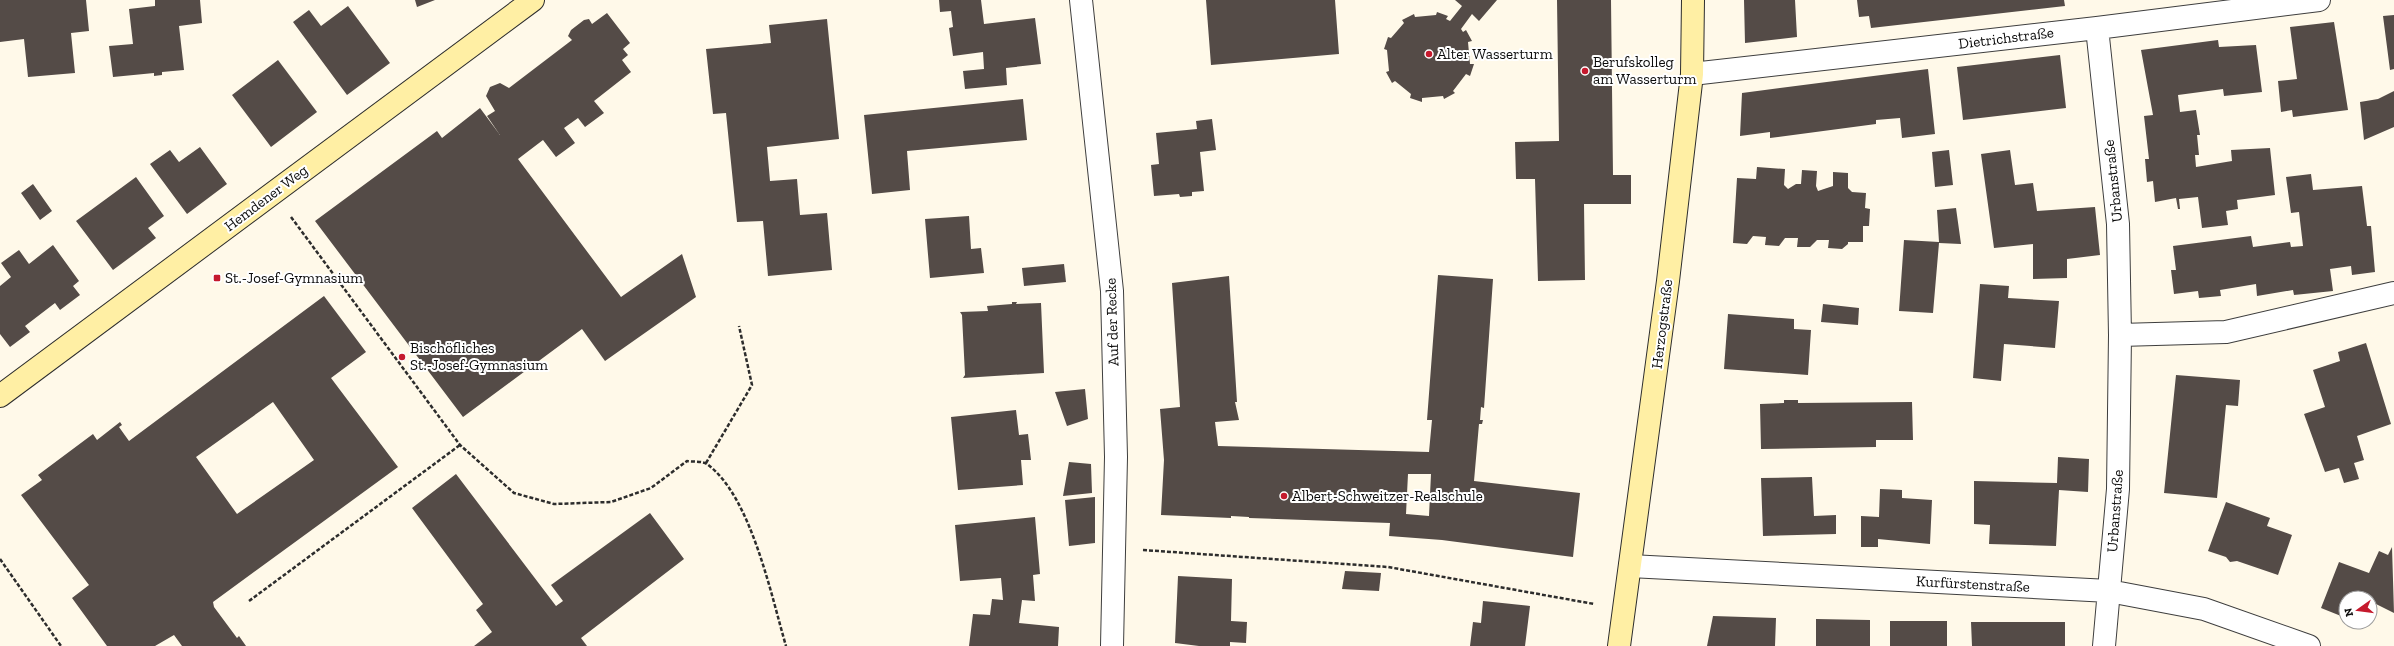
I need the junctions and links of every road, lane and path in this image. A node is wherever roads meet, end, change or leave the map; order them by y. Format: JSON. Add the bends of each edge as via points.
{"nodes":[{"id":1,"x":533,"y":0,"type":"edge"},
{"id":2,"x":1081,"y":0,"type":"edge"},
{"id":3,"x":1693,"y":0,"type":"edge"},
{"id":4,"x":2319,"y":0,"type":"edge"},
{"id":5,"x":2097,"y":28,"type":"junction"},
{"id":6,"x":1692,"y":74,"type":"junction"},
{"id":7,"x":273,"y":193,"type":"junction"},
{"id":8,"x":2394,"y":293,"type":"edge"},
{"id":9,"x":740,"y":326,"type":"dead end"},
{"id":10,"x":2120,"y":335,"type":"junction"},
{"id":11,"x":0,"y":396,"type":"edge"},
{"id":12,"x":460,"y":446,"type":"junction"},
{"id":13,"x":706,"y":463,"type":"junction"},
{"id":14,"x":1115,"y":549,"type":"junction"},
{"id":15,"x":0,"y":558,"type":"edge"},
{"id":16,"x":1630,"y":566,"type":"junction"},
{"id":17,"x":2109,"y":591,"type":"junction"},
{"id":18,"x":249,"y":601,"type":"dead end"},
{"id":19,"x":1625,"y":610,"type":"junction"},
{"id":20,"x":61,"y":646,"type":"edge"},
{"id":21,"x":786,"y":646,"type":"edge"},
{"id":22,"x":1112,"y":646,"type":"edge"},
{"id":23,"x":1619,"y":646,"type":"edge"},
{"id":24,"x":2104,"y":646,"type":"edge"},
{"id":25,"x":2309,"y":646,"type":"edge"}],
"edges":[{"from":1,"to":7,"type":"street","name":"Hemdener Weg"},
{"from":2,"to":14,"type":"street","name":"Auf der Recke","via":[[1112,291],[1116,457]]},
{"from":3,"to":6,"type":"street","name":"Herzogstraße"},
{"from":4,"to":5,"type":"street","name":"Dietrichstraße"},
{"from":5,"to":6,"type":"street","name":"Dietrichstraße"},
{"from":5,"to":10,"type":"street","name":"Urbanstraße","via":[[2118,224]]},
{"from":6,"to":16,"type":"street","name":"Herzogstraße"},
{"from":7,"to":11,"type":"street","name":"Hemdener Weg"},
{"from":7,"to":12,"type":"path"},
{"from":8,"to":10,"type":"street","via":[[2226,332]]},
{"from":9,"to":13,"type":"path","via":[[752,385]]},
{"from":10,"to":17,"type":"street","name":"Urbanstraße","via":[[2118,489]]},
{"from":12,"to":13,"type":"path","via":[[514,493],[554,504],[611,502],[651,488],[687,461]]},
{"from":12,"to":18,"type":"path"},
{"from":13,"to":21,"type":"path","via":[[723,479],[739,502]]},
{"from":14,"to":19,"type":"path","via":[[1388,567]]},
{"from":14,"to":22,"type":"street","name":"Auf der Recke"},
{"from":15,"to":20,"type":"path"},
{"from":16,"to":17,"type":"street","name":"Kurfürstenstraße"},
{"from":16,"to":19,"type":"street","name":"Herzogstraße"},
{"from":17,"to":24,"type":"street","name":"Urbanstraße"},
{"from":17,"to":25,"type":"street","name":"Kurfürstenstraße","via":[[2204,609]]},
{"from":19,"to":23,"type":"street","name":"Herzogstraße"}]}
